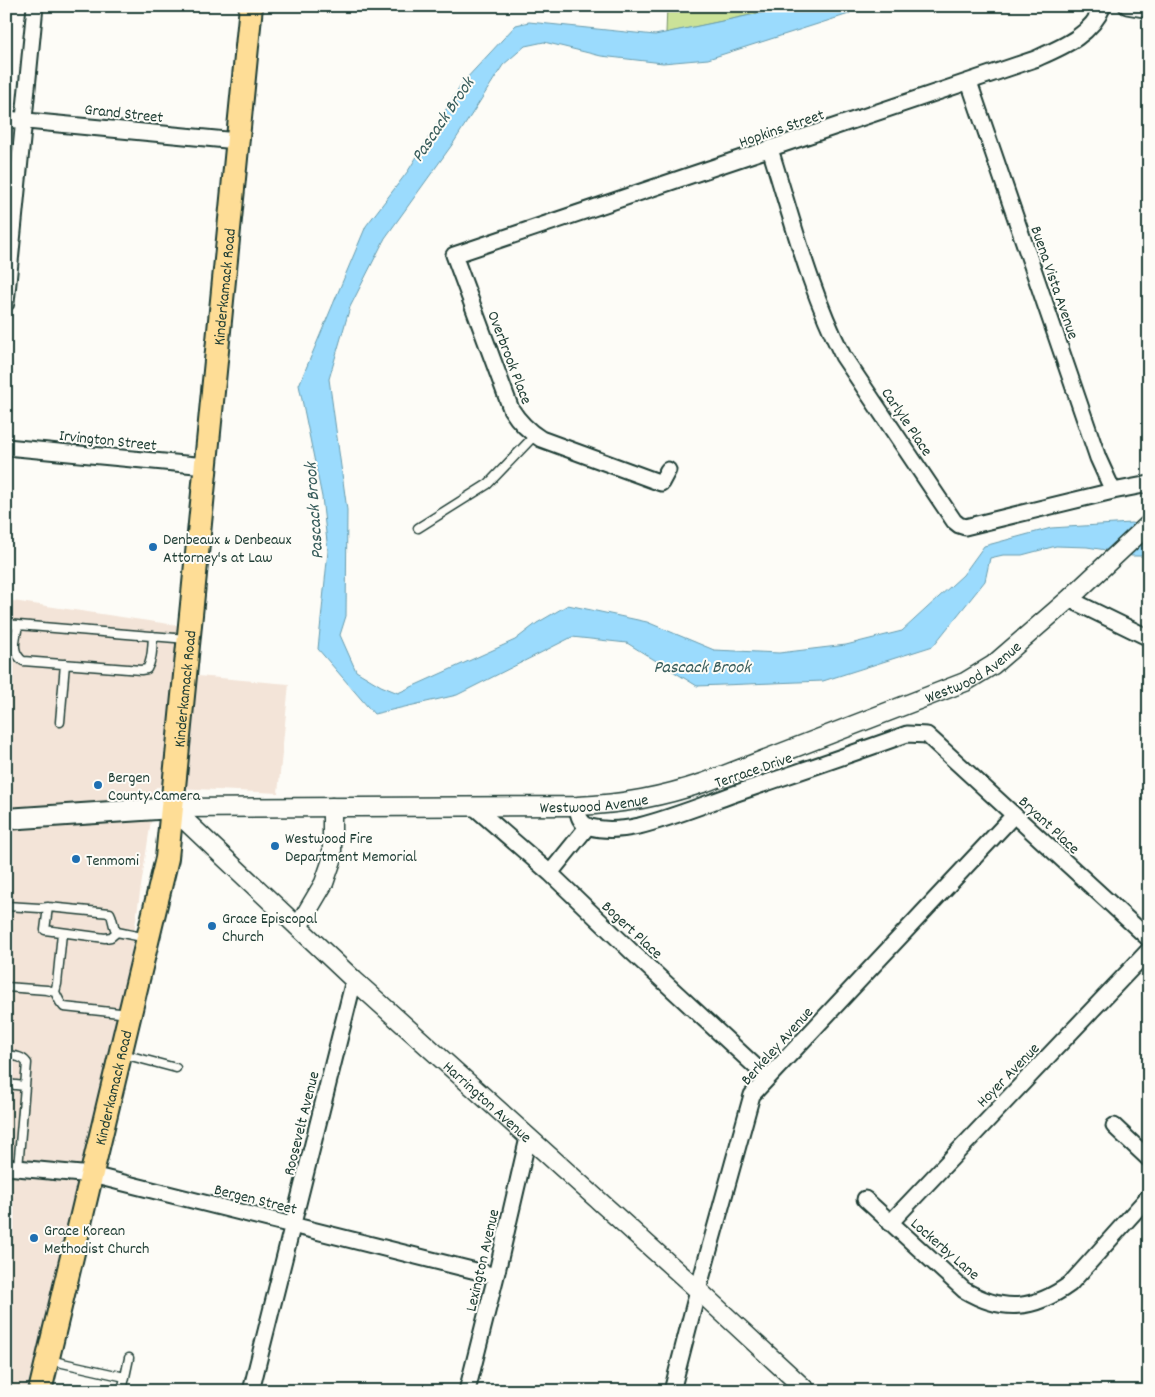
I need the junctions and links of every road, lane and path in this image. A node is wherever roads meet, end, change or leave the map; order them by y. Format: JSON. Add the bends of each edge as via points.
{"nodes":[{"id":1,"x":35,"y":6,"type":"edge"},
{"id":2,"x":250,"y":6,"type":"edge"},
{"id":3,"x":1103,"y":6,"type":"edge"},
{"id":4,"x":1127,"y":6,"type":"edge"},
{"id":5,"x":1149,"y":9,"type":"edge"},
{"id":6,"x":969,"y":82,"type":"junction"},
{"id":7,"x":6,"y":118,"type":"edge"},
{"id":8,"x":24,"y":120,"type":"junction"},
{"id":9,"x":237,"y":141,"type":"junction"},
{"id":10,"x":770,"y":149,"type":"junction"},
{"id":11,"x":454,"y":255,"type":"joint"},
{"id":12,"x":6,"y":303,"type":"edge"},
{"id":13,"x":535,"y":435,"type":"junction"},
{"id":14,"x":6,"y":447,"type":"edge"},
{"id":15,"x":206,"y":466,"type":"junction"},
{"id":16,"x":668,"y":470,"type":"dead end"},
{"id":17,"x":1149,"y":484,"type":"edge"},
{"id":18,"x":1114,"y":491,"type":"junction"},
{"id":19,"x":1149,"y":524,"type":"edge"},
{"id":20,"x":418,"y":528,"type":"dead end"},
{"id":21,"x":1069,"y":599,"type":"junction"},
{"id":22,"x":6,"y":624,"type":"edge"},
{"id":23,"x":18,"y":625,"type":"junction"},
{"id":24,"x":153,"y":636,"type":"junction"},
{"id":25,"x":1149,"y":638,"type":"edge"},
{"id":26,"x":189,"y":639,"type":"junction"},
{"id":27,"x":65,"y":664,"type":"junction"},
{"id":28,"x":60,"y":722,"type":"dead end"},
{"id":29,"x":927,"y":735,"type":"joint"},
{"id":30,"x":472,"y":806,"type":"junction"},
{"id":31,"x":577,"y":806,"type":"junction"},
{"id":32,"x":332,"y":807,"type":"junction"},
{"id":33,"x":172,"y":808,"type":"junction"},
{"id":34,"x":1014,"y":815,"type":"junction"},
{"id":35,"x":6,"y":820,"type":"edge"},
{"id":36,"x":588,"y":826,"type":"junction"},
{"id":37,"x":550,"y":873,"type":"junction"},
{"id":38,"x":6,"y":906,"type":"edge"},
{"id":39,"x":48,"y":907,"type":"junction"},
{"id":40,"x":298,"y":927,"type":"junction"},
{"id":41,"x":62,"y":932,"type":"junction"},
{"id":42,"x":117,"y":932,"type":"junction"},
{"id":43,"x":149,"y":938,"type":"junction"},
{"id":44,"x":1149,"y":939,"type":"edge"},
{"id":45,"x":1149,"y":950,"type":"edge"},
{"id":46,"x":354,"y":980,"type":"junction"},
{"id":47,"x":6,"y":987,"type":"edge"},
{"id":48,"x":55,"y":992,"type":"junction"},
{"id":49,"x":131,"y":1014,"type":"junction"},
{"id":50,"x":121,"y":1054,"type":"junction"},
{"id":51,"x":6,"y":1055,"type":"edge"},
{"id":52,"x":176,"y":1068,"type":"dead end"},
{"id":53,"x":768,"y":1078,"type":"junction"},
{"id":54,"x":6,"y":1084,"type":"edge"},
{"id":55,"x":25,"y":1086,"type":"junction"},
{"id":56,"x":1114,"y":1126,"type":"dead end"},
{"id":57,"x":528,"y":1138,"type":"junction"},
{"id":58,"x":1149,"y":1159,"type":"edge"},
{"id":59,"x":12,"y":1168,"type":"edge"},
{"id":60,"x":92,"y":1176,"type":"junction"},
{"id":61,"x":1149,"y":1196,"type":"edge"},
{"id":62,"x":865,"y":1199,"type":"dead end"},
{"id":63,"x":890,"y":1222,"type":"junction"},
{"id":64,"x":292,"y":1225,"type":"junction"},
{"id":65,"x":496,"y":1276,"type":"junction"},
{"id":66,"x":698,"y":1290,"type":"junction"},
{"id":67,"x":129,"y":1358,"type":"dead end"},
{"id":68,"x":47,"y":1359,"type":"junction"},
{"id":69,"x":124,"y":1377,"type":"junction"},
{"id":70,"x":40,"y":1391,"type":"edge"},
{"id":71,"x":122,"y":1391,"type":"edge"},
{"id":72,"x":251,"y":1391,"type":"edge"},
{"id":73,"x":467,"y":1391,"type":"edge"},
{"id":74,"x":672,"y":1391,"type":"edge"},
{"id":75,"x":807,"y":1391,"type":"edge"}],
"edges":[{"from":1,"to":8,"type":"street"},
{"from":2,"to":9,"type":"main road","name":"Kinderkamack Road"},
{"from":3,"to":6,"type":"street","name":"Hopkins Street","via":[[1093,24],[1067,45]]},
{"from":4,"to":5,"type":"street"},
{"from":6,"to":10,"type":"street","name":"Hopkins Street"},
{"from":6,"to":18,"type":"street","name":"Buena Vista Avenue","via":[[1098,458]]},
{"from":7,"to":8,"type":"street","name":"Grand Street"},
{"from":8,"to":9,"type":"street","name":"Grand Street"},
{"from":8,"to":12,"type":"street"},
{"from":9,"to":15,"type":"main road","name":"Kinderkamack Road"},
{"from":10,"to":11,"type":"street","name":"Hopkins Street"},
{"from":10,"to":18,"type":"street","name":"Carlyle Place","via":[[829,328],[843,356],[954,521],[965,527]]},
{"from":11,"to":13,"type":"street","name":"Overbrook Place","via":[[511,409],[519,422]]},
{"from":13,"to":16,"type":"street","name":"Overbrook Place","via":[[661,483]]},
{"from":13,"to":20,"type":"lane","via":[[488,484]]},
{"from":14,"to":15,"type":"street","name":"Irvington Street"},
{"from":15,"to":26,"type":"main road","name":"Kinderkamack Road"},
{"from":17,"to":18,"type":"street","name":"Carlyle Place"},
{"from":19,"to":21,"type":"street","name":"Westwood Avenue"},
{"from":21,"to":25,"type":"street"},
{"from":21,"to":31,"type":"street","name":"Westwood Avenue","via":[[993,665],[965,682],[676,792],[608,805]]},
{"from":22,"to":23,"type":"lane"},
{"from":23,"to":24,"type":"lane"},
{"from":23,"to":27,"type":"lane","via":[[14,651],[17,656],[23,660]]},
{"from":24,"to":26,"type":"lane"},
{"from":24,"to":27,"type":"lane","via":[[151,658],[146,669]]},
{"from":26,"to":33,"type":"main road","name":"Kinderkamack Road"},
{"from":27,"to":28,"type":"lane"},
{"from":29,"to":34,"type":"street","name":"Bryant Place"},
{"from":29,"to":36,"type":"street","name":"Terrace Drive","via":[[907,734],[638,826],[617,829]]},
{"from":30,"to":31,"type":"street","name":"Westwood Avenue"},
{"from":30,"to":32,"type":"street","name":"Westwood Avenue"},
{"from":30,"to":37,"type":"street","name":"Bogert Place"},
{"from":31,"to":36,"type":"street","via":[[581,821]]},
{"from":32,"to":33,"type":"street","name":"Westwood Avenue"},
{"from":32,"to":40,"type":"street","via":[[332,860],[324,883]]},
{"from":33,"to":35,"type":"main road","name":"Westwood Avenue"},
{"from":33,"to":40,"type":"street","name":"Harrington Avenue"},
{"from":33,"to":43,"type":"main road","name":"Kinderkamack Road","via":[[167,858]]},
{"from":34,"to":44,"type":"street","name":"Bryant Place"},
{"from":34,"to":53,"type":"street","name":"Berkeley Avenue"},
{"from":36,"to":37,"type":"street"},
{"from":37,"to":53,"type":"street","name":"Bogert Place"},
{"from":38,"to":39,"type":"lane"},
{"from":39,"to":41,"type":"lane","via":[[45,930]]},
{"from":39,"to":42,"type":"lane","via":[[110,913]]},
{"from":40,"to":46,"type":"street","name":"Harrington Avenue"},
{"from":41,"to":42,"type":"lane","via":[[105,938]]},
{"from":41,"to":48,"type":"lane"},
{"from":42,"to":43,"type":"lane"},
{"from":43,"to":49,"type":"main road","name":"Kinderkamack Road"},
{"from":45,"to":63,"type":"street","name":"Hoyer Avenue"},
{"from":46,"to":57,"type":"street","name":"Harrington Avenue"},
{"from":46,"to":64,"type":"street","name":"Roosevelt Avenue"},
{"from":47,"to":48,"type":"lane"},
{"from":48,"to":49,"type":"lane","via":[[64,1006]]},
{"from":49,"to":50,"type":"main road","name":"Kinderkamack Road"},
{"from":50,"to":52,"type":"lane"},
{"from":50,"to":60,"type":"main road","name":"Kinderkamack Road"},
{"from":51,"to":55,"type":"lane","via":[[27,1062]]},
{"from":53,"to":66,"type":"street","name":"Berkeley Avenue","via":[[752,1095]]},
{"from":54,"to":55,"type":"lane"},
{"from":55,"to":59,"type":"lane"},
{"from":56,"to":58,"type":"street"},
{"from":57,"to":65,"type":"street","name":"Lexington Avenue"},
{"from":57,"to":66,"type":"street","name":"Harrington Avenue"},
{"from":59,"to":60,"type":"street","name":"Bergen Street"},
{"from":60,"to":64,"type":"street","name":"Bergen Street"},
{"from":60,"to":68,"type":"main road","name":"Kinderkamack Road"},
{"from":61,"to":63,"type":"street","name":"Lockerby Lane","via":[[1070,1284],[1043,1300],[1011,1306],[995,1304],[964,1290]]},
{"from":62,"to":63,"type":"street","name":"Lockerby Lane"},
{"from":64,"to":65,"type":"street","name":"Bergen Street"},
{"from":64,"to":72,"type":"street","name":"Roosevelt Avenue"},
{"from":65,"to":73,"type":"street","name":"Lexington Avenue"},
{"from":66,"to":74,"type":"street","name":"Berkeley Avenue"},
{"from":66,"to":75,"type":"street","name":"Harrington Avenue"},
{"from":67,"to":69,"type":"lane"},
{"from":68,"to":69,"type":"lane"},
{"from":68,"to":70,"type":"main road","name":"Kinderkamack Road"},
{"from":69,"to":71,"type":"lane"}]}
